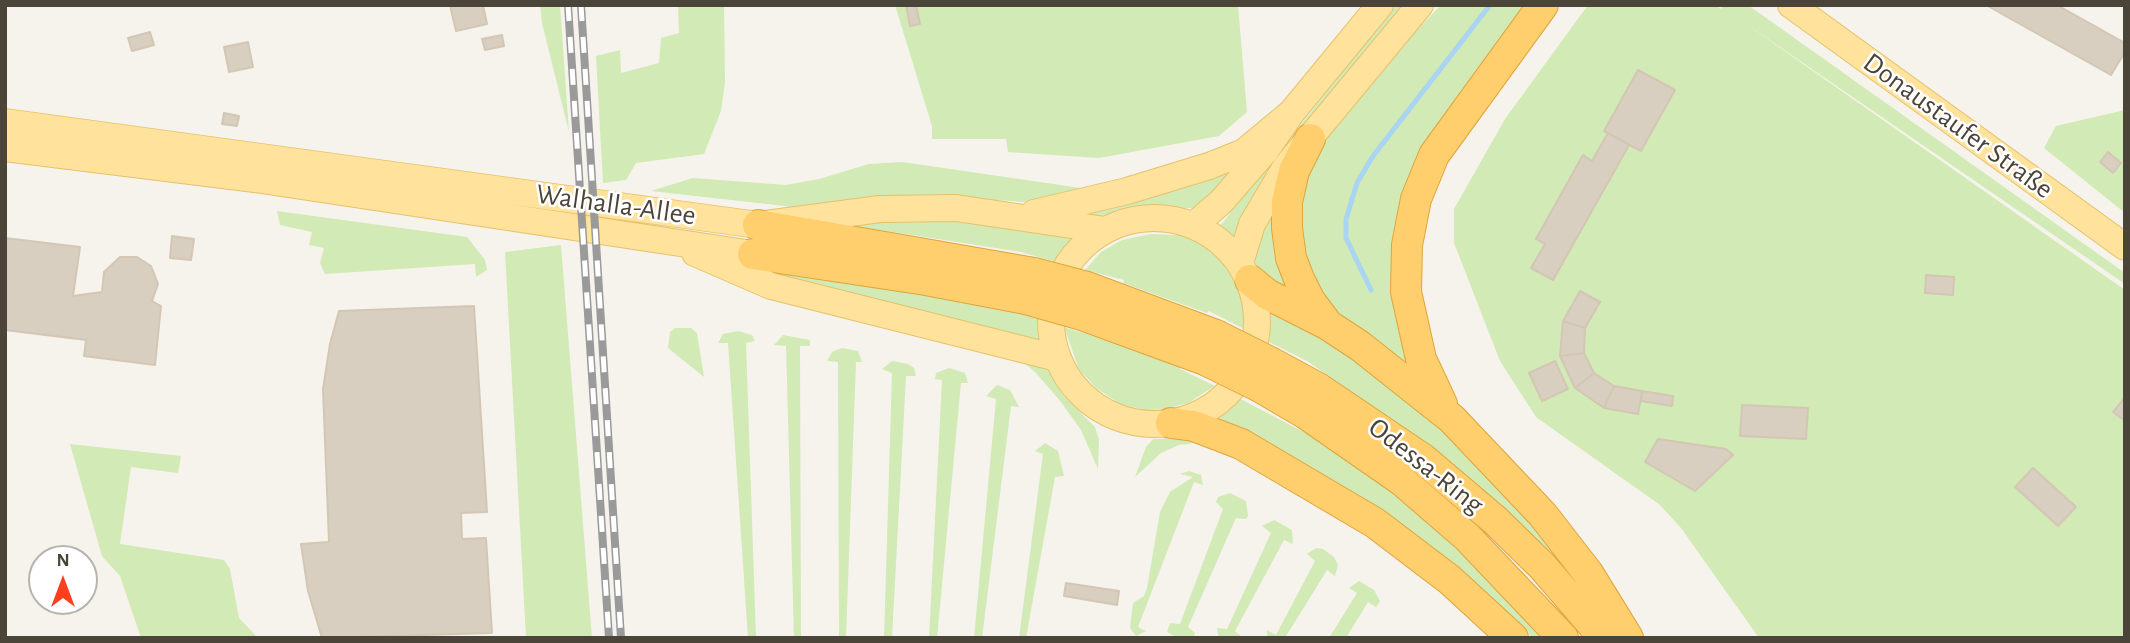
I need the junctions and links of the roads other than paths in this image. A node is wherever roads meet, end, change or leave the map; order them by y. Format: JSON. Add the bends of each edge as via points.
{"nodes":[{"id":1,"x":1380,"y":5,"type":"edge"},
{"id":2,"x":1420,"y":5,"type":"edge"},
{"id":3,"x":1543,"y":5,"type":"edge"},
{"id":4,"x":1791,"y":5,"type":"edge"},
{"id":5,"x":1292,"y":113,"type":"junction"},
{"id":6,"x":5,"y":122,"type":"edge"},
{"id":7,"x":1310,"y":139,"type":"junction"},
{"id":8,"x":5,"y":148,"type":"edge"},
{"id":9,"x":1021,"y":215,"type":"junction"},
{"id":10,"x":1194,"y":225,"type":"junction"},
{"id":11,"x":1105,"y":230,"type":"junction"},
{"id":12,"x":661,"y":239,"type":"junction"},
{"id":13,"x":755,"y":239,"type":"junction"},
{"id":14,"x":2125,"y":247,"type":"edge"},
{"id":15,"x":1245,"y":271,"type":"junction"},
{"id":16,"x":1328,"y":325,"type":"junction"},
{"id":17,"x":1211,"y":348,"type":"joint"},
{"id":18,"x":1058,"y":358,"type":"junction"},
{"id":19,"x":1266,"y":375,"type":"junction"},
{"id":20,"x":1452,"y":419,"type":"junction"},
{"id":21,"x":1171,"y":423,"type":"junction"},
{"id":22,"x":1513,"y":638,"type":"edge"},
{"id":23,"x":1563,"y":638,"type":"edge"},
{"id":24,"x":1604,"y":638,"type":"edge"},
{"id":25,"x":1628,"y":638,"type":"edge"}],
"edges":[{"from":1,"to":5,"type":"main road"},
{"from":2,"to":7,"type":"main road"},
{"from":3,"to":20,"type":"highway","via":[[1434,155],[1411,222],[1406,268],[1412,326],[1429,380]]},
{"from":4,"to":14,"type":"main road","name":"Donaustaufer Straße"},
{"from":5,"to":9,"type":"main road","via":[[1244,152],[1209,166],[1127,191]]},
{"from":5,"to":10,"type":"main road","via":[[1221,202]]},
{"from":6,"to":13,"type":"main road","name":"Walhalla-Allee"},
{"from":7,"to":15,"type":"main road","via":[[1252,224]]},
{"from":7,"to":16,"type":"highway","via":[[1294,171],[1287,228],[1299,279]]},
{"from":8,"to":12,"type":"main road","name":"Walhalla-Allee","via":[[255,179]]},
{"from":9,"to":11,"type":"main road"},
{"from":9,"to":13,"type":"main road","via":[[956,208],[880,209]]},
{"from":10,"to":11,"type":"main road","via":[[1144,219]]},
{"from":10,"to":15,"type":"main road","via":[[1212,234]]},
{"from":11,"to":18,"type":"main road","via":[[1081,248],[1053,299],[1051,329]]},
{"from":12,"to":13,"type":"main road","name":"Walhalla-Allee"},
{"from":12,"to":18,"type":"main road","via":[[771,286]]},
{"from":13,"to":17,"type":"highway","name":"Walhalla-Allee","bridge":true,"via":[[1030,286]]},
{"from":15,"to":16,"type":"highway","via":[[1267,294]]},
{"from":15,"to":21,"type":"main road","via":[[1257,319],[1251,358],[1220,401]]},
{"from":16,"to":20,"type":"highway","via":[[1391,368]]},
{"from":17,"to":19,"type":"highway","name":"Odessa-Ring","bridge":true},
{"from":18,"to":21,"type":"main road","via":[[1072,384],[1093,405],[1119,418]]},
{"from":19,"to":23,"type":"highway","name":"Odessa-Ring","via":[[1467,537]]},
{"from":19,"to":24,"type":"highway","name":"Odessa-Ring","via":[[1339,401],[1423,459],[1543,567]]},
{"from":20,"to":25,"type":"highway","via":[[1566,544]]},
{"from":21,"to":22,"type":"highway","via":[[1194,426],[1241,444],[1375,523],[1450,580]]}]}
